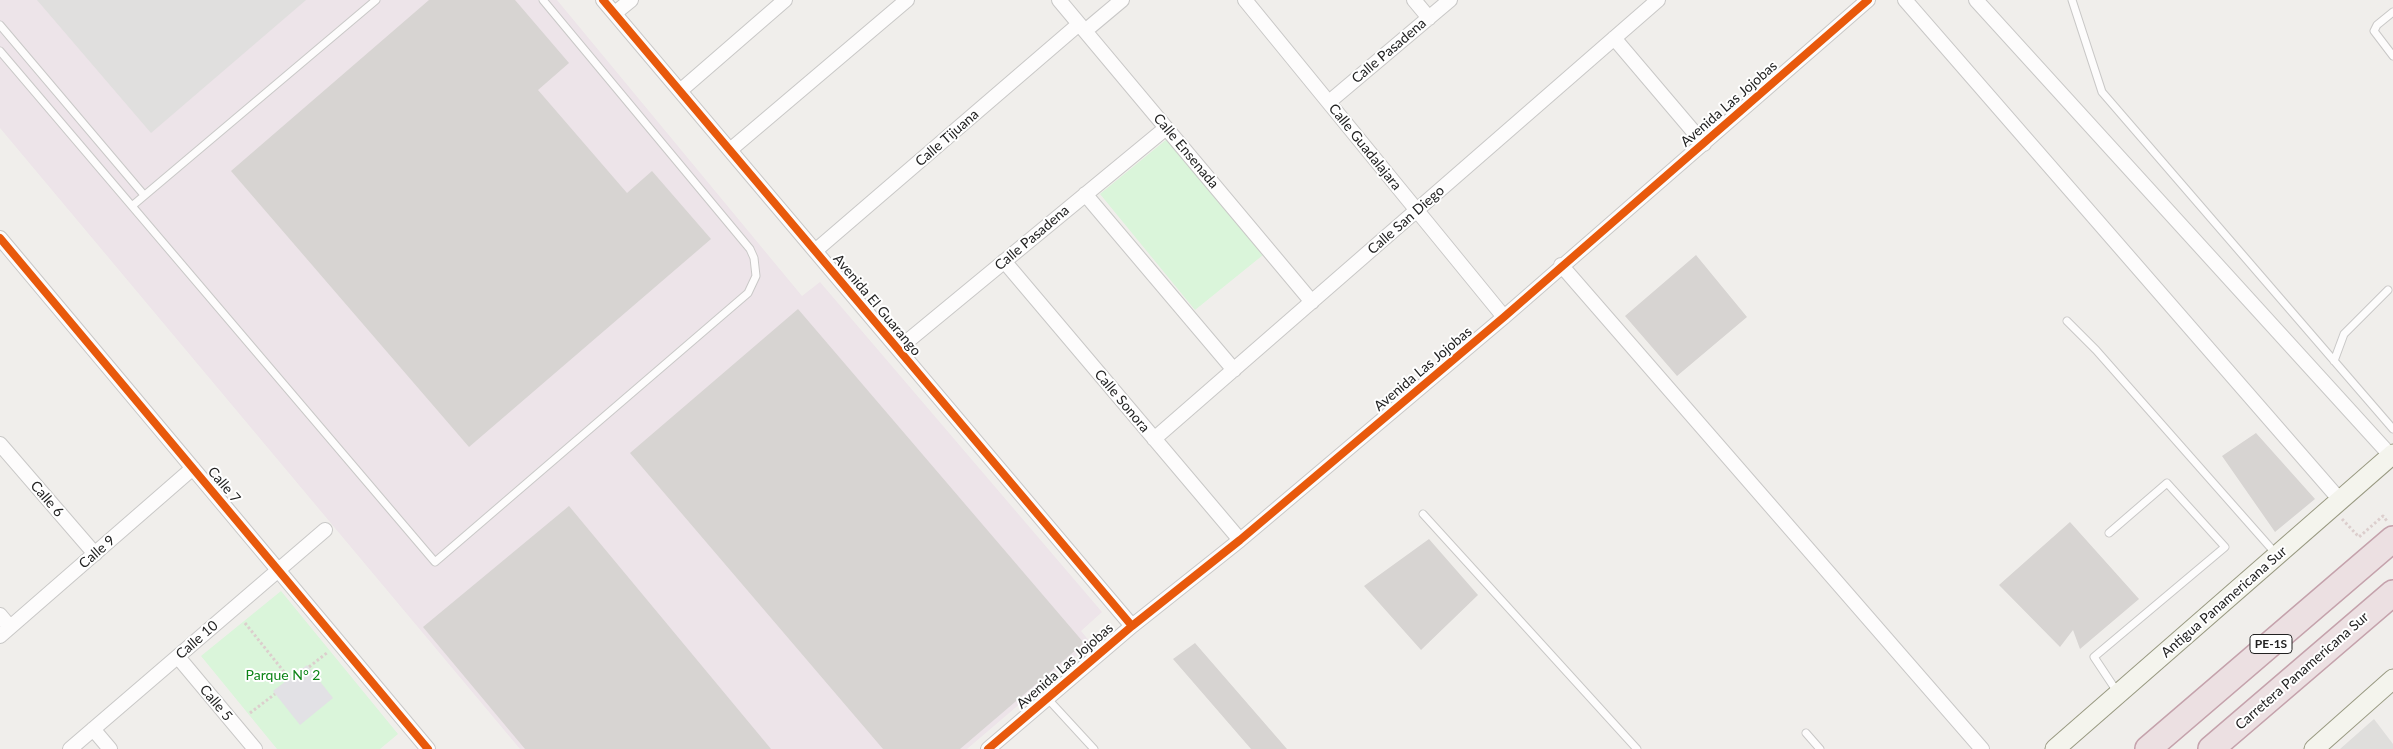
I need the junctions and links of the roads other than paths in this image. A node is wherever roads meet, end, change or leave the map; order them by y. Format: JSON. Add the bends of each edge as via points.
{"nodes":[{"id":1,"x":376,"y":0,"type":"edge"},
{"id":2,"x":543,"y":0,"type":"edge"},
{"id":3,"x":604,"y":0,"type":"edge"},
{"id":4,"x":631,"y":0,"type":"edge"},
{"id":5,"x":785,"y":0,"type":"edge"},
{"id":6,"x":907,"y":0,"type":"edge"},
{"id":7,"x":1059,"y":0,"type":"edge"},
{"id":8,"x":1122,"y":0,"type":"edge"},
{"id":9,"x":1245,"y":0,"type":"edge"},
{"id":10,"x":1414,"y":0,"type":"edge"},
{"id":11,"x":1450,"y":0,"type":"edge"},
{"id":12,"x":1658,"y":0,"type":"edge"},
{"id":13,"x":1868,"y":0,"type":"edge"},
{"id":14,"x":1905,"y":0,"type":"edge"},
{"id":15,"x":1976,"y":0,"type":"edge"},
{"id":16,"x":2072,"y":0,"type":"edge"},
{"id":17,"x":2393,"y":12,"type":"edge"},
{"id":18,"x":615,"y":13,"type":"junction"},
{"id":19,"x":1429,"y":18,"type":"junction"},
{"id":20,"x":0,"y":25,"type":"edge"},
{"id":21,"x":1082,"y":28,"type":"junction"},
{"id":22,"x":1614,"y":38,"type":"junction"},
{"id":23,"x":0,"y":51,"type":"edge"},
{"id":24,"x":2393,"y":56,"type":"edge"},
{"id":25,"x":680,"y":90,"type":"junction"},
{"id":26,"x":1329,"y":102,"type":"junction"},
{"id":27,"x":1166,"y":128,"type":"junction"},
{"id":28,"x":1704,"y":144,"type":"junction"},
{"id":29,"x":730,"y":150,"type":"junction"},
{"id":30,"x":1086,"y":194,"type":"junction"},
{"id":31,"x":144,"y":195,"type":"junction"},
{"id":32,"x":132,"y":206,"type":"junction"},
{"id":33,"x":1417,"y":210,"type":"junction"},
{"id":34,"x":0,"y":238,"type":"edge"},
{"id":35,"x":815,"y":251,"type":"junction"},
{"id":36,"x":1004,"y":262,"type":"junction"},
{"id":37,"x":1561,"y":265,"type":"junction"},
{"id":38,"x":2388,"y":290,"type":"dead end"},
{"id":39,"x":1312,"y":302,"type":"junction"},
{"id":40,"x":1504,"y":317,"type":"junction"},
{"id":41,"x":2067,"y":321,"type":"dead end"},
{"id":42,"x":898,"y":349,"type":"junction"},
{"id":43,"x":2334,"y":361,"type":"junction"},
{"id":44,"x":1234,"y":370,"type":"junction"},
{"id":45,"x":2393,"y":429,"type":"edge"},
{"id":46,"x":1154,"y":440,"type":"junction"},
{"id":47,"x":0,"y":444,"type":"edge"},
{"id":48,"x":2392,"y":455,"type":"edge"},
{"id":49,"x":193,"y":468,"type":"junction"},
{"id":50,"x":2336,"y":504,"type":"junction"},
{"id":51,"x":1423,"y":514,"type":"dead end"},
{"id":52,"x":325,"y":530,"type":"dead end"},
{"id":53,"x":2109,"y":533,"type":"dead end"},
{"id":54,"x":2393,"y":539,"type":"edge"},
{"id":55,"x":1240,"y":540,"type":"junction"},
{"id":56,"x":94,"y":554,"type":"junction"},
{"id":57,"x":2277,"y":555,"type":"junction"},
{"id":58,"x":278,"y":570,"type":"junction"},
{"id":59,"x":2393,"y":593,"type":"edge"},
{"id":60,"x":0,"y":615,"type":"edge"},
{"id":61,"x":1132,"y":626,"type":"junction"},
{"id":62,"x":5,"y":631,"type":"edge"},
{"id":63,"x":178,"y":657,"type":"junction"},
{"id":64,"x":2393,"y":679,"type":"edge"},
{"id":65,"x":2119,"y":693,"type":"junction"},
{"id":66,"x":1048,"y":698,"type":"junction"},
{"id":67,"x":93,"y":729,"type":"junction"},
{"id":68,"x":1806,"y":733,"type":"dead end"},
{"id":69,"x":70,"y":749,"type":"edge"},
{"id":70,"x":110,"y":749,"type":"edge"},
{"id":71,"x":254,"y":749,"type":"edge"},
{"id":72,"x":428,"y":749,"type":"edge"},
{"id":73,"x":988,"y":749,"type":"edge"},
{"id":74,"x":1094,"y":749,"type":"edge"},
{"id":75,"x":1637,"y":749,"type":"edge"},
{"id":76,"x":1820,"y":749,"type":"edge"},
{"id":77,"x":1982,"y":749,"type":"edge"},
{"id":78,"x":2055,"y":749,"type":"edge"},
{"id":79,"x":2148,"y":749,"type":"edge"},
{"id":80,"x":2211,"y":749,"type":"edge"},
{"id":81,"x":2314,"y":749,"type":"edge"}],
"edges":[{"from":1,"to":31,"type":"lane"},
{"from":2,"to":32,"type":"lane","via":[[750,249],[756,276],[748,293],[435,562]]},
{"from":3,"to":18,"type":"street","name":"Avenida El Guarango"},
{"from":4,"to":18,"type":"street"},
{"from":5,"to":25,"type":"street"},
{"from":6,"to":29,"type":"street"},
{"from":7,"to":21,"type":"street","name":"Calle Ensenada"},
{"from":8,"to":21,"type":"street","name":"Calle Tijuana"},
{"from":9,"to":26,"type":"street","name":"Calle Guadalajara"},
{"from":10,"to":19,"type":"street"},
{"from":11,"to":19,"type":"street","name":"Calle Pasadena"},
{"from":12,"to":22,"type":"street","name":"Calle San Diego"},
{"from":13,"to":28,"type":"street","name":"Avenida Las Jojobas"},
{"from":14,"to":50,"type":"street"},
{"from":15,"to":48,"type":"street"},
{"from":16,"to":43,"type":"lane","via":[[2102,92]]},
{"from":17,"to":24,"type":"lane","via":[[2374,31]]},
{"from":18,"to":25,"type":"street","name":"Avenida El Guarango"},
{"from":19,"to":26,"type":"street","name":"Calle Pasadena"},
{"from":20,"to":31,"type":"lane"},
{"from":21,"to":27,"type":"street","name":"Calle Ensenada"},
{"from":21,"to":35,"type":"street","name":"Calle Tijuana"},
{"from":22,"to":28,"type":"street"},
{"from":22,"to":33,"type":"street","name":"Calle San Diego"},
{"from":23,"to":32,"type":"lane"},
{"from":25,"to":29,"type":"street","name":"Avenida El Guarango"},
{"from":26,"to":33,"type":"street","name":"Calle Guadalajara"},
{"from":27,"to":30,"type":"street","name":"Calle Pasadena"},
{"from":27,"to":39,"type":"street","name":"Calle Ensenada"},
{"from":28,"to":37,"type":"street","name":"Avenida Las Jojobas"},
{"from":29,"to":35,"type":"street","name":"Avenida El Guarango"},
{"from":30,"to":36,"type":"street","name":"Calle Pasadena"},
{"from":30,"to":44,"type":"street"},
{"from":31,"to":32,"type":"lane"},
{"from":33,"to":39,"type":"street","name":"Calle San Diego"},
{"from":33,"to":40,"type":"street","name":"Calle Guadalajara"},
{"from":34,"to":49,"type":"street","name":"Calle 7"},
{"from":35,"to":42,"type":"street","name":"Avenida El Guarango"},
{"from":36,"to":42,"type":"street","name":"Calle Pasadena"},
{"from":36,"to":46,"type":"street","name":"Calle Sonora"},
{"from":37,"to":40,"type":"street","name":"Avenida Las Jojobas"},
{"from":37,"to":77,"type":"street"},
{"from":38,"to":43,"type":"lane","via":[[2344,334]]},
{"from":39,"to":44,"type":"street","name":"Calle San Diego"},
{"from":40,"to":55,"type":"street","name":"Avenida Las Jojobas"},
{"from":41,"to":57,"type":"lane"},
{"from":42,"to":61,"type":"street","name":"Avenida El Guarango"},
{"from":43,"to":45,"type":"lane"},
{"from":44,"to":46,"type":"street","name":"Calle San Diego"},
{"from":46,"to":55,"type":"street","name":"Calle Sonora"},
{"from":47,"to":56,"type":"street","name":"Calle 6"},
{"from":48,"to":50,"type":"main road","name":"Antigua Panamericana Sur"},
{"from":49,"to":56,"type":"street","name":"Calle 9"},
{"from":49,"to":58,"type":"street","name":"Calle 7"},
{"from":50,"to":57,"type":"main road","name":"Antigua Panamericana Sur"},
{"from":51,"to":75,"type":"lane"},
{"from":52,"to":58,"type":"street","name":"Calle 10"},
{"from":53,"to":65,"type":"lane","via":[[2167,483],[2225,547],[2094,657]]},
{"from":54,"to":79,"type":"highway","number":"PE-1S"},
{"from":55,"to":61,"type":"street","name":"Avenida Las Jojobas"},
{"from":56,"to":62,"type":"street","name":"Calle 9"},
{"from":57,"to":65,"type":"main road","name":"Antigua Panamericana Sur"},
{"from":58,"to":63,"type":"street","name":"Calle 10"},
{"from":58,"to":72,"type":"street","name":"Calle 7"},
{"from":59,"to":80,"type":"highway","name":"Carretera Panamericana Sur","number":"PE-1S"},
{"from":60,"to":62,"type":"street"},
{"from":61,"to":66,"type":"street","name":"Avenida Las Jojobas"},
{"from":63,"to":67,"type":"street","name":"Calle 10"},
{"from":63,"to":71,"type":"street","name":"Calle 5"},
{"from":64,"to":81,"type":"main road"},
{"from":65,"to":78,"type":"main road","name":"Antigua Panamericana Sur"},
{"from":66,"to":73,"type":"street","name":"Avenida Las Jojobas"},
{"from":66,"to":74,"type":"lane"},
{"from":67,"to":69,"type":"street","name":"Calle 10"},
{"from":67,"to":70,"type":"street"},
{"from":68,"to":76,"type":"lane"}]}
